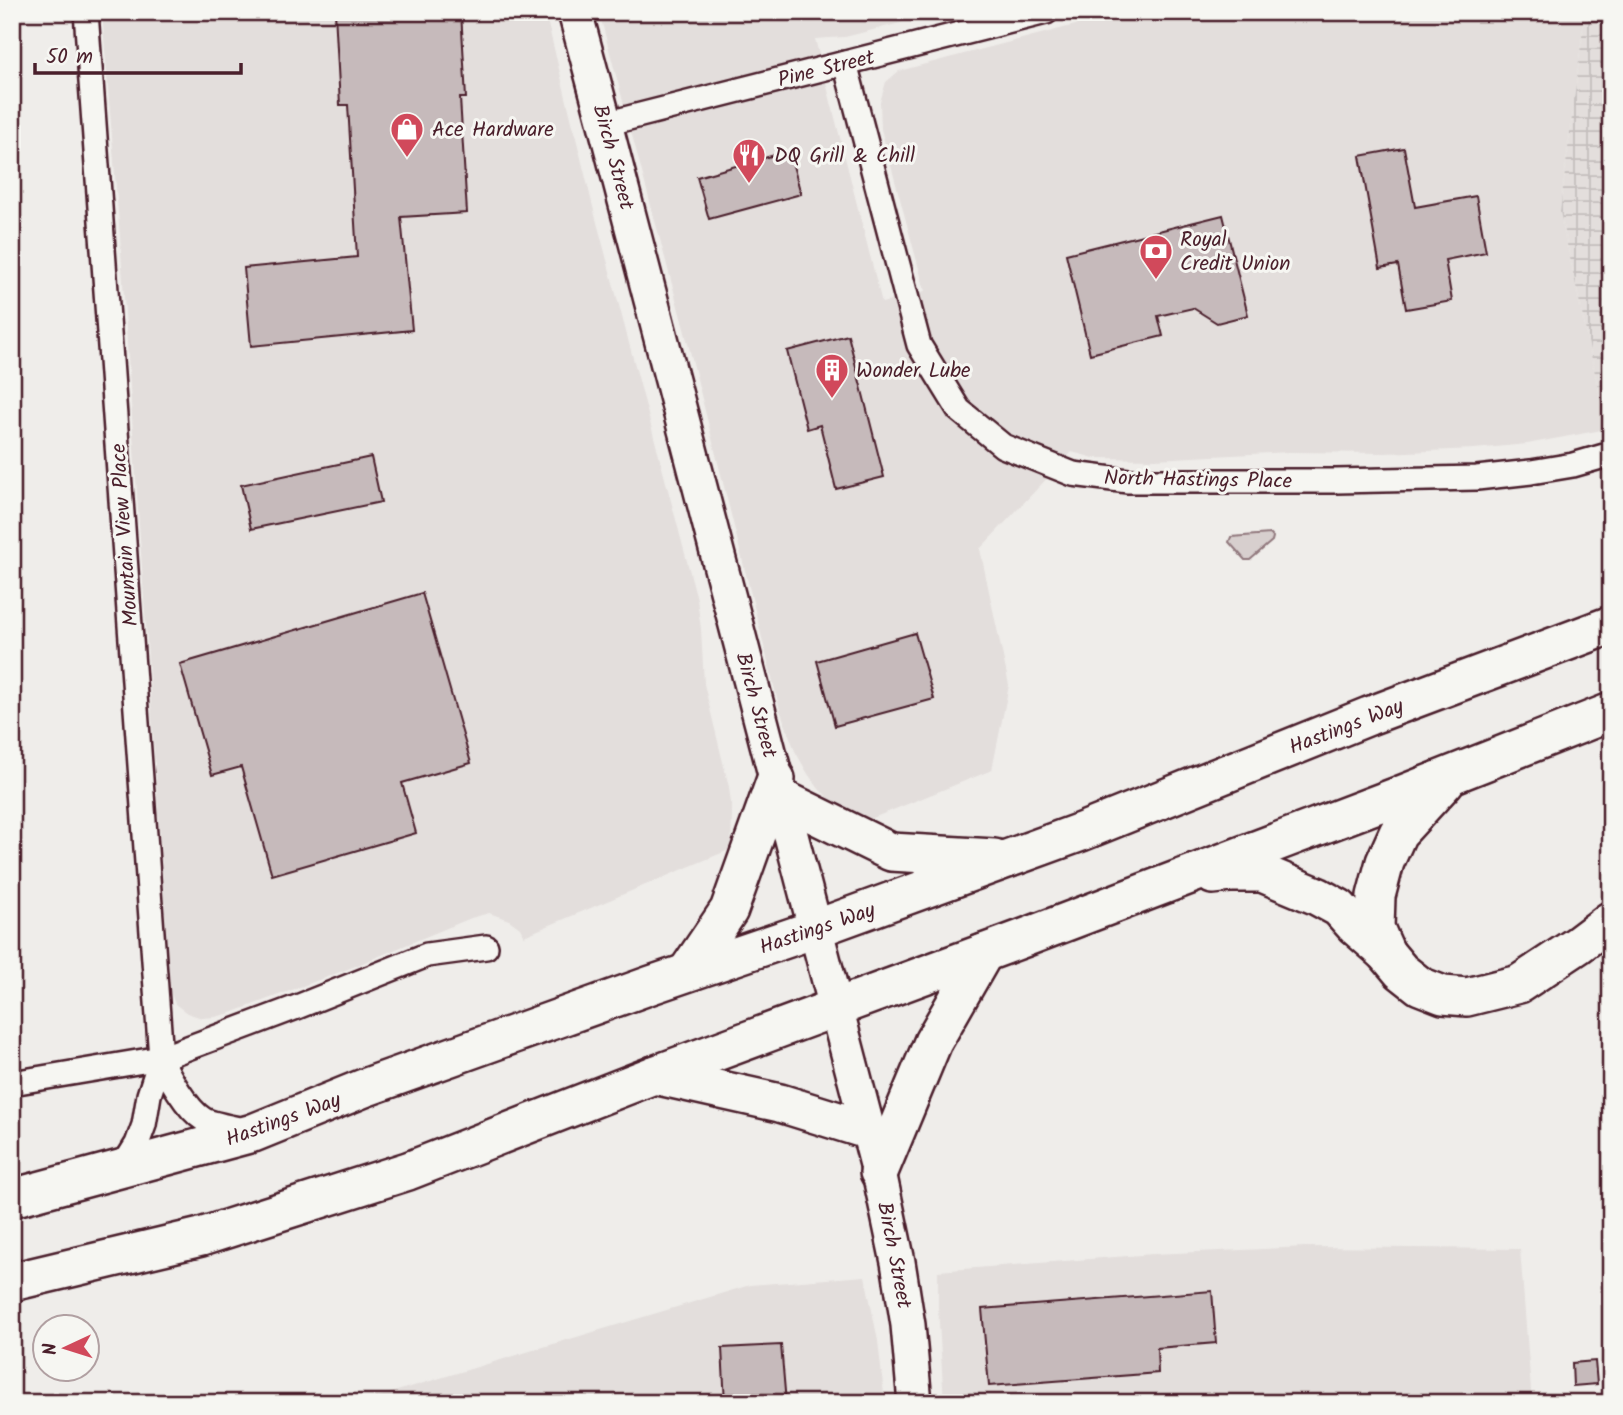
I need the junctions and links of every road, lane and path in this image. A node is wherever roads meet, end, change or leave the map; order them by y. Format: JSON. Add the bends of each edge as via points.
{"nodes":[{"id":1,"x":86,"y":12,"type":"edge"},
{"id":2,"x":575,"y":12,"type":"edge"},
{"id":3,"x":1046,"y":12,"type":"edge"},
{"id":4,"x":845,"y":64,"type":"junction"},
{"id":5,"x":605,"y":124,"type":"junction"},
{"id":6,"x":1611,"y":454,"type":"edge"},
{"id":7,"x":1611,"y":625,"type":"edge"},
{"id":8,"x":1611,"y":712,"type":"edge"},
{"id":9,"x":1452,"y":775,"type":"junction"},
{"id":10,"x":779,"y":788,"type":"junction"},
{"id":11,"x":1009,"y":858,"type":"junction"},
{"id":12,"x":1179,"y":879,"type":"junction"},
{"id":13,"x":1611,"y":920,"type":"edge"},
{"id":14,"x":815,"y":929,"type":"junction"},
{"id":15,"x":486,"y":947,"type":"dead end"},
{"id":16,"x":984,"y":953,"type":"junction"},
{"id":17,"x":1386,"y":953,"type":"junction"},
{"id":18,"x":687,"y":972,"type":"junction"},
{"id":19,"x":836,"y":1008,"type":"junction"},
{"id":20,"x":161,"y":1058,"type":"junction"},
{"id":21,"x":654,"y":1075,"type":"junction"},
{"id":22,"x":12,"y":1083,"type":"edge"},
{"id":23,"x":867,"y":1130,"type":"junction"},
{"id":24,"x":253,"y":1133,"type":"junction"},
{"id":25,"x":122,"y":1168,"type":"junction"},
{"id":26,"x":879,"y":1172,"type":"junction"},
{"id":27,"x":12,"y":1199,"type":"edge"},
{"id":28,"x":12,"y":1282,"type":"edge"},
{"id":29,"x":915,"y":1403,"type":"edge"}],
"edges":[{"from":1,"to":20,"type":"street","name":"Mountain View Place"},
{"from":2,"to":5,"type":"main road","name":"Birch Street"},
{"from":3,"to":4,"type":"street","name":"Pine Street"},
{"from":4,"to":5,"type":"street","name":"Pine Street"},
{"from":4,"to":6,"type":"street","name":"North Hastings Place","via":[[919,345],[958,410],[1003,446],[1073,474],[1128,481],[1477,478],[1573,465]]},
{"from":5,"to":10,"type":"main road","name":"Birch Street"},
{"from":7,"to":11,"type":"main road","name":"Hastings Way"},
{"from":8,"to":9,"type":"main road"},
{"from":9,"to":12,"type":"main road"},
{"from":9,"to":17,"type":"main road","via":[[1398,833],[1385,862],[1376,896],[1375,928]]},
{"from":10,"to":11,"type":"main road","via":[[891,852]]},
{"from":10,"to":14,"type":"main road","name":"Birch Street"},
{"from":10,"to":18,"type":"main road","via":[[729,910]]},
{"from":11,"to":14,"type":"main road","name":"Hastings Way"},
{"from":12,"to":16,"type":"main road"},
{"from":12,"to":17,"type":"main road","via":[[1262,873],[1339,908]]},
{"from":13,"to":17,"type":"main road","via":[[1519,984],[1467,997],[1443,995],[1420,986]]},
{"from":14,"to":18,"type":"main road","name":"Hastings Way"},
{"from":14,"to":19,"type":"main road","name":"Birch Street"},
{"from":15,"to":20,"type":"street","via":[[427,955]]},
{"from":16,"to":19,"type":"main road"},
{"from":16,"to":26,"type":"main road","via":[[933,1042]]},
{"from":18,"to":24,"type":"main road","name":"Hastings Way"},
{"from":19,"to":21,"type":"main road"},
{"from":19,"to":23,"type":"main road","name":"Birch Street"},
{"from":20,"to":22,"type":"street"},
{"from":20,"to":24,"type":"street","name":"Mountain View Place","via":[[186,1102],[203,1120]]},
{"from":20,"to":25,"type":"street","name":"Mountain View Place","via":[[144,1125]]},
{"from":21,"to":23,"type":"main road","via":[[780,1103]]},
{"from":21,"to":28,"type":"main road","via":[[408,1171],[201,1237]]},
{"from":23,"to":26,"type":"main road","name":"Birch Street"},
{"from":24,"to":25,"type":"main road","name":"Hastings Way"},
{"from":25,"to":27,"type":"main road","name":"Hastings Way"},
{"from":26,"to":29,"type":"main road","name":"Birch Street","via":[[908,1325]]}]}
